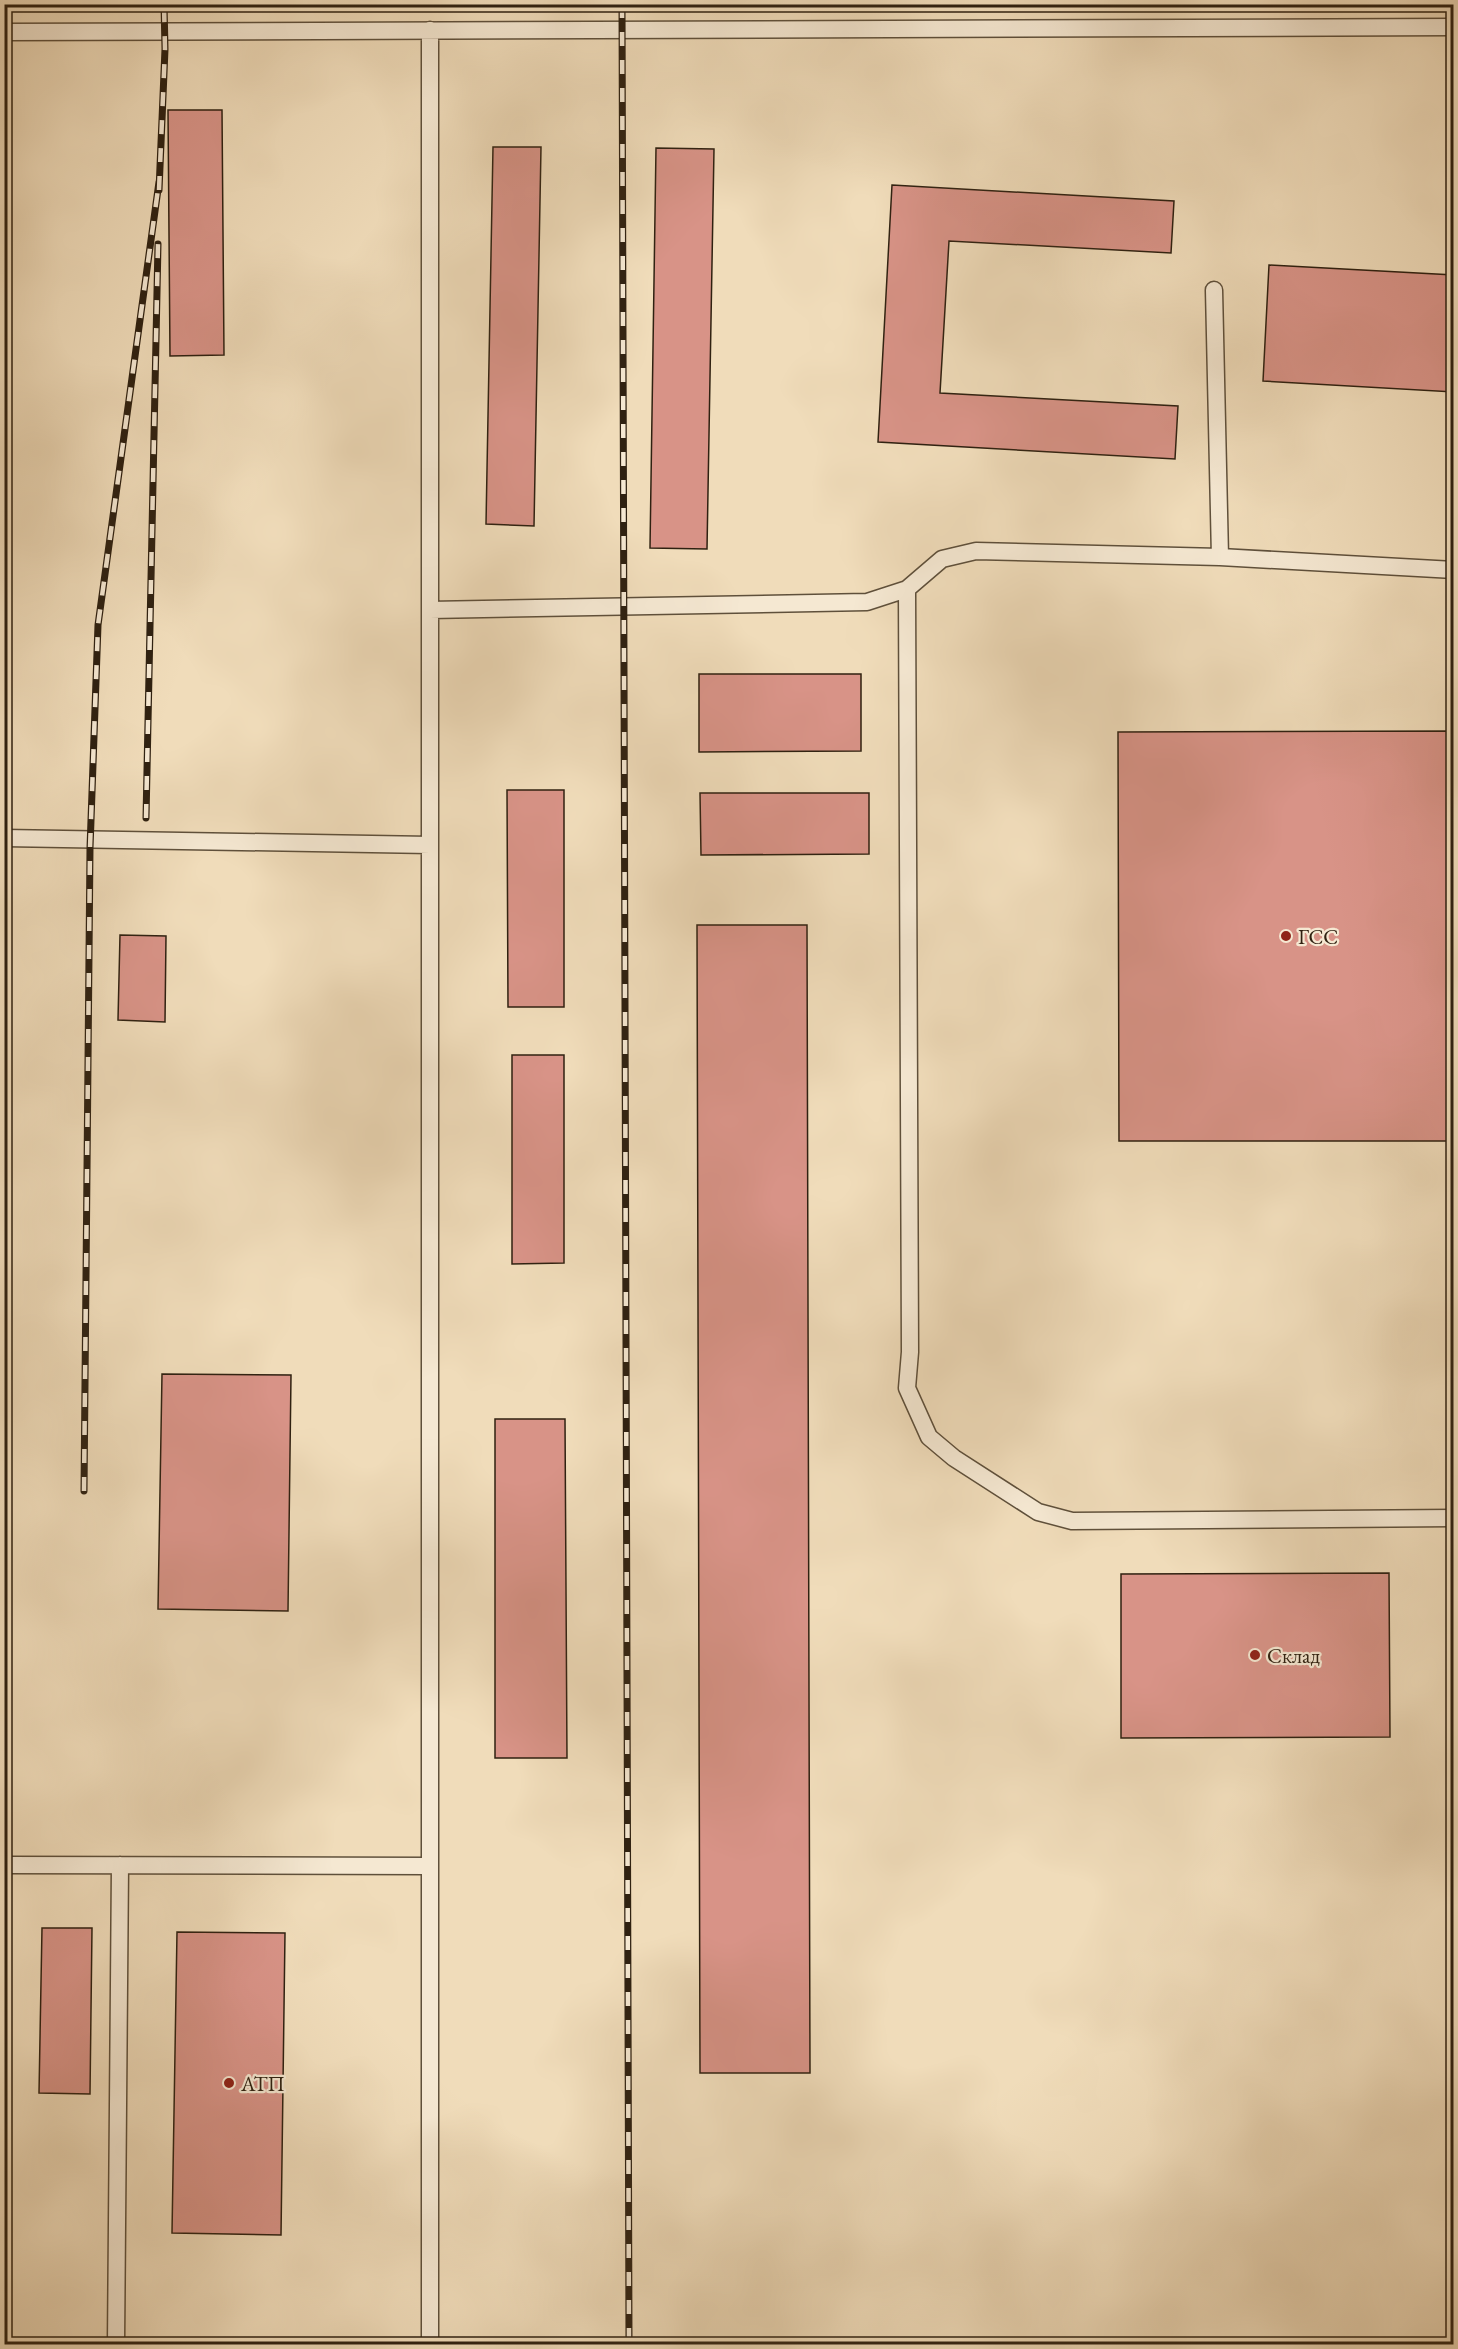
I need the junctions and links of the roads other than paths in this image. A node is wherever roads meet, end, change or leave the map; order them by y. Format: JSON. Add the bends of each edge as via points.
{"nodes":[{"id":1,"x":1454,"y":27,"type":"edge"},
{"id":2,"x":430,"y":30,"type":"junction"},
{"id":3,"x":4,"y":32,"type":"edge"},
{"id":4,"x":1214,"y":290,"type":"dead end"},
{"id":5,"x":1220,"y":557,"type":"junction"},
{"id":6,"x":1454,"y":570,"type":"edge"},
{"id":7,"x":907,"y":589,"type":"junction"},
{"id":8,"x":430,"y":610,"type":"junction"},
{"id":9,"x":4,"y":838,"type":"edge"},
{"id":10,"x":430,"y":845,"type":"junction"},
{"id":11,"x":1454,"y":1518,"type":"edge"},
{"id":12,"x":4,"y":1865,"type":"edge"},
{"id":13,"x":120,"y":1865,"type":"junction"},
{"id":14,"x":430,"y":1866,"type":"junction"},
{"id":15,"x":116,"y":2344,"type":"edge"},
{"id":16,"x":430,"y":2344,"type":"edge"}],
"edges":[{"from":1,"to":2,"type":"lane"},
{"from":2,"to":3,"type":"lane"},
{"from":2,"to":8,"type":"lane"},
{"from":4,"to":5,"type":"lane"},
{"from":5,"to":6,"type":"lane"},
{"from":5,"to":7,"type":"lane","via":[[976,551],[942,559]]},
{"from":7,"to":8,"type":"lane","via":[[867,602]]},
{"from":7,"to":11,"type":"lane","via":[[907,1388],[929,1437],[954,1458],[1038,1512],[1072,1521]]},
{"from":8,"to":10,"type":"lane"},
{"from":9,"to":10,"type":"lane"},
{"from":10,"to":14,"type":"lane"},
{"from":12,"to":13,"type":"lane"},
{"from":13,"to":14,"type":"lane"},
{"from":13,"to":15,"type":"lane"},
{"from":14,"to":16,"type":"lane"}]}
